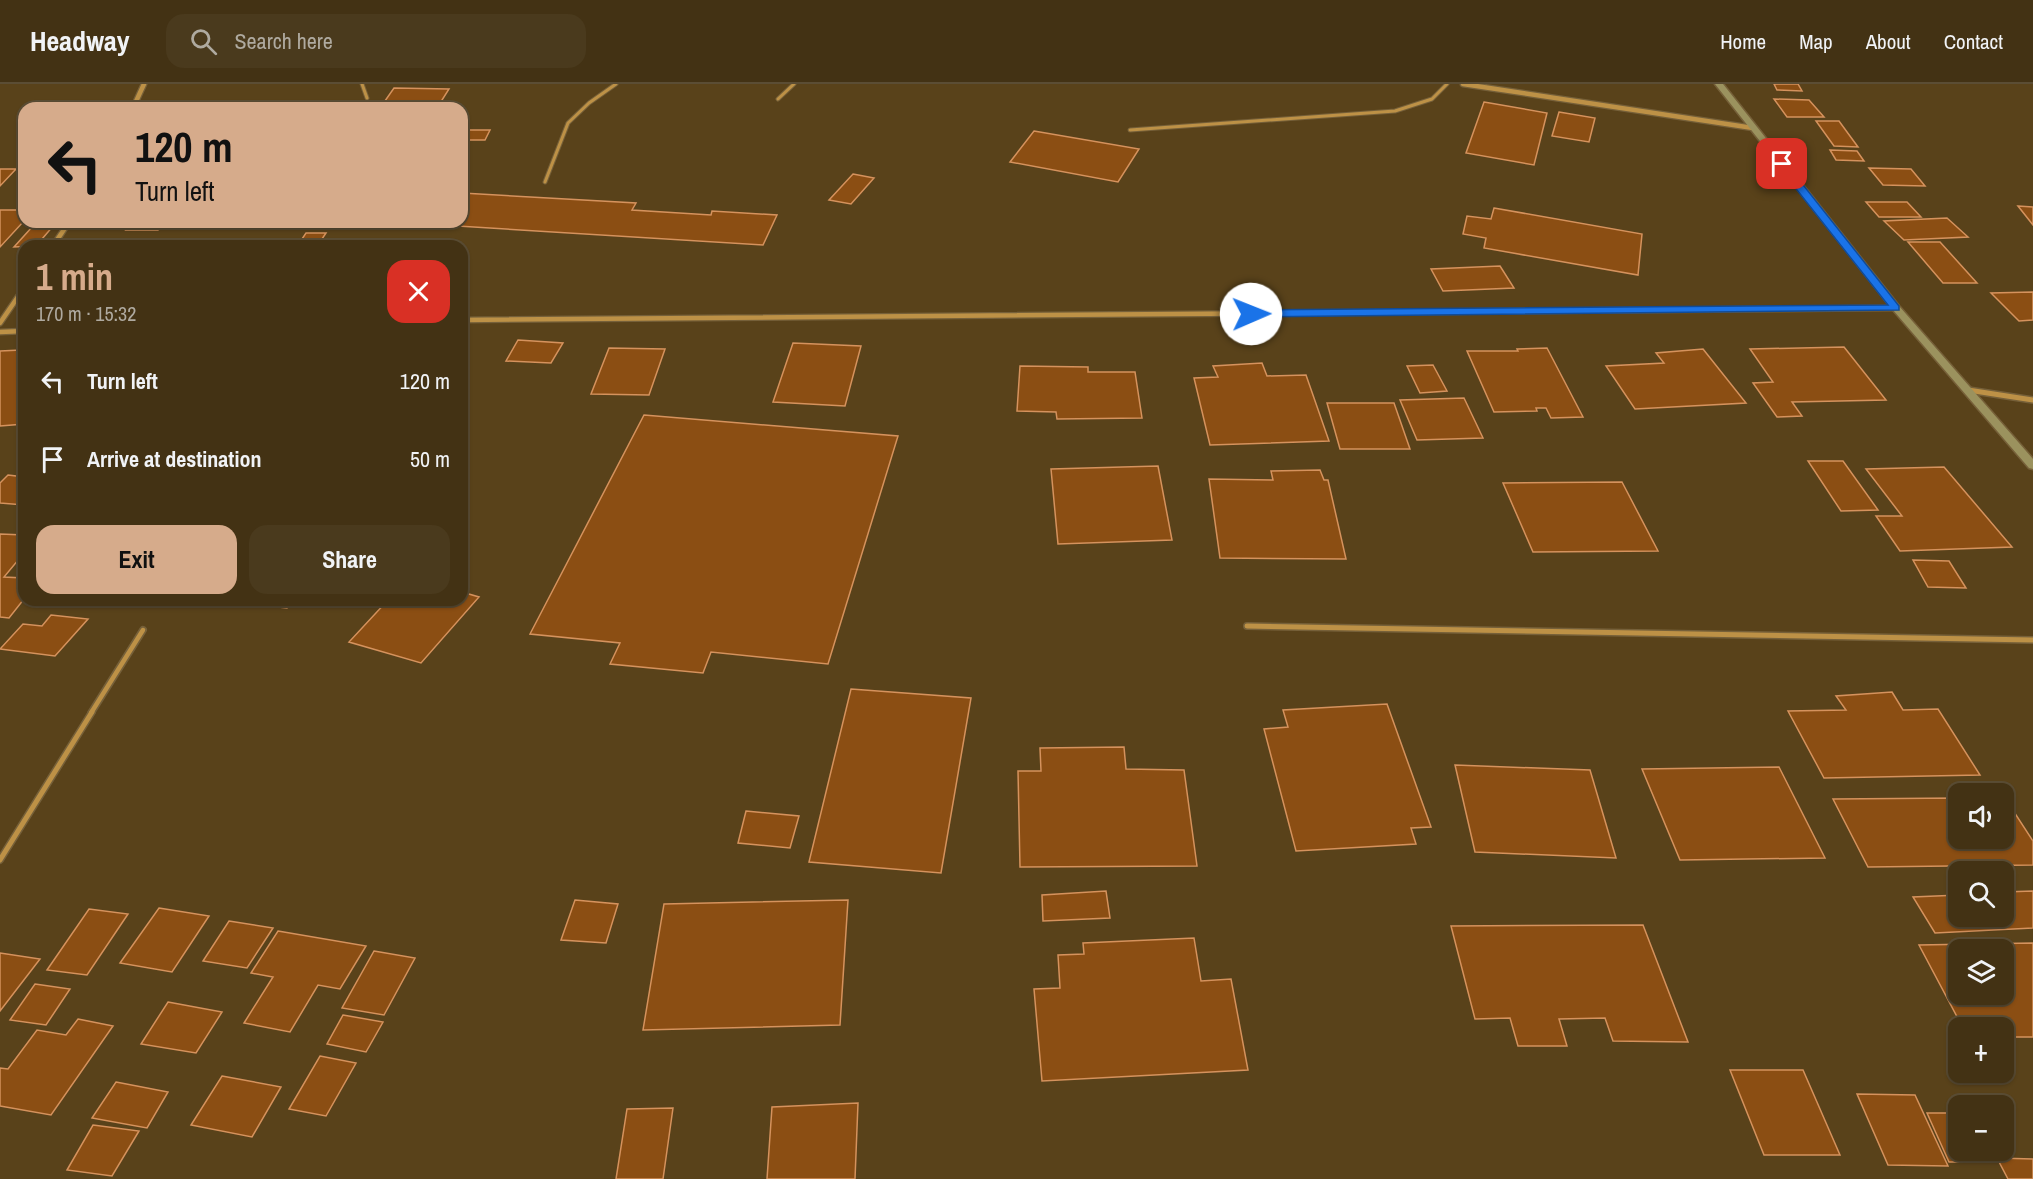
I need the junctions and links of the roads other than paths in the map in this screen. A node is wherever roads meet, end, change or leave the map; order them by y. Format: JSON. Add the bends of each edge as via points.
{"nodes":[{"id":1,"x":144,"y":84,"type":"edge"},
{"id":2,"x":362,"y":84,"type":"edge"},
{"id":3,"x":616,"y":84,"type":"edge"},
{"id":4,"x":794,"y":84,"type":"edge"},
{"id":5,"x":1447,"y":84,"type":"edge"},
{"id":6,"x":1463,"y":84,"type":"edge"},
{"id":7,"x":1719,"y":84,"type":"edge"},
{"id":8,"x":367,"y":98,"type":"dead end"},
{"id":9,"x":778,"y":99,"type":"dead end"},
{"id":10,"x":136,"y":102,"type":"edge"},
{"id":11,"x":1753,"y":128,"type":"junction"},
{"id":12,"x":1130,"y":130,"type":"dead end"},
{"id":13,"x":545,"y":182,"type":"dead end"},
{"id":14,"x":18,"y":296,"type":"edge"},
{"id":15,"x":1896,"y":308,"type":"junction"},
{"id":16,"x":468,"y":320,"type":"edge"},
{"id":17,"x":0,"y":322,"type":"edge"},
{"id":18,"x":18,"y":331,"type":"edge"},
{"id":19,"x":0,"y":332,"type":"edge"},
{"id":20,"x":1968,"y":390,"type":"junction"},
{"id":21,"x":2033,"y":400,"type":"edge"},
{"id":22,"x":2033,"y":466,"type":"edge"},
{"id":23,"x":1247,"y":626,"type":"dead end"},
{"id":24,"x":143,"y":630,"type":"dead end"},
{"id":25,"x":2033,"y":639,"type":"edge"},
{"id":26,"x":0,"y":860,"type":"edge"}],
"edges":[{"from":1,"to":10,"type":"street"},
{"from":2,"to":8,"type":"lane"},
{"from":3,"to":13,"type":"lane","via":[[568,123]]},
{"from":4,"to":9,"type":"lane"},
{"from":5,"to":12,"type":"lane","via":[[1432,99],[1395,111]]},
{"from":6,"to":11,"type":"street"},
{"from":7,"to":11,"type":"street"},
{"from":11,"to":15,"type":"street"},
{"from":14,"to":17,"type":"street"},
{"from":15,"to":16,"type":"street"},
{"from":15,"to":20,"type":"street"},
{"from":18,"to":19,"type":"street"},
{"from":20,"to":21,"type":"street"},
{"from":20,"to":22,"type":"street"},
{"from":23,"to":25,"type":"street"},
{"from":24,"to":26,"type":"lane"}]}
